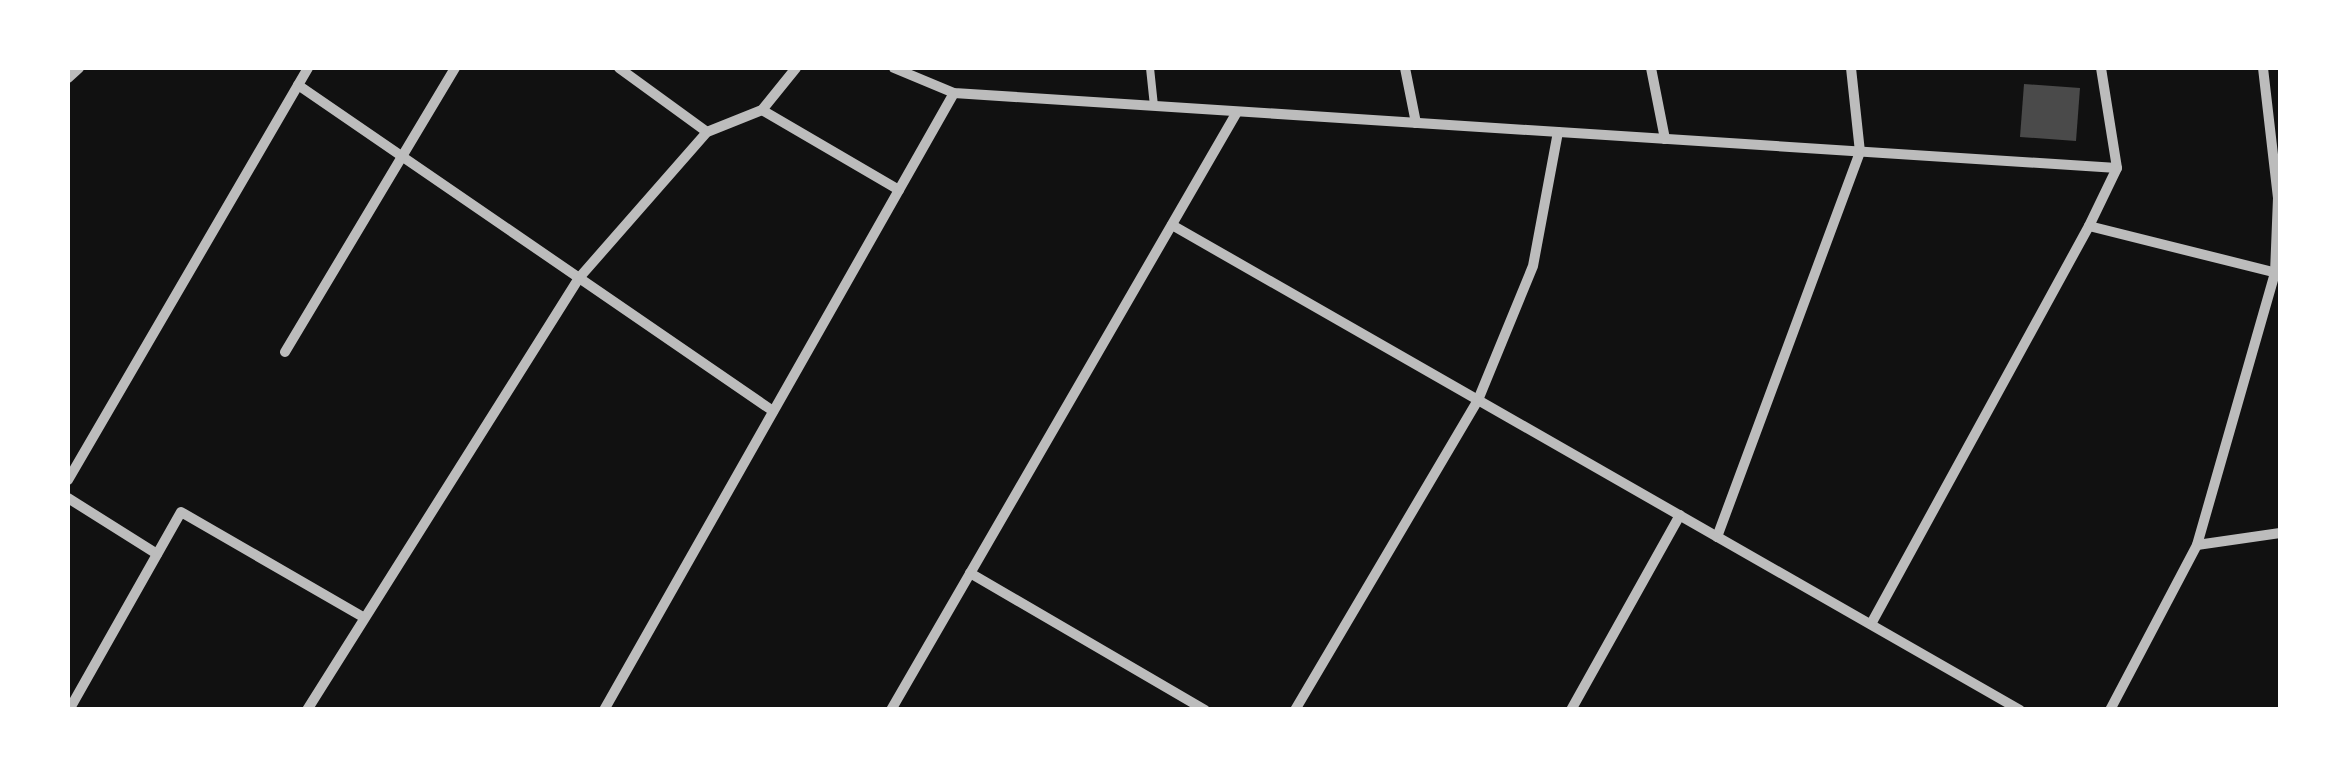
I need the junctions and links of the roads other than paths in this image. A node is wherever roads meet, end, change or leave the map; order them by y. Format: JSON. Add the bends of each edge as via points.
{"nodes":[{"id":1,"x":79,"y":68,"type":"edge"},
{"id":2,"x":308,"y":68,"type":"edge"},
{"id":3,"x":455,"y":68,"type":"edge"},
{"id":4,"x":619,"y":68,"type":"edge"},
{"id":5,"x":796,"y":68,"type":"edge"},
{"id":6,"x":894,"y":68,"type":"edge"},
{"id":7,"x":1150,"y":68,"type":"edge"},
{"id":8,"x":1405,"y":68,"type":"edge"},
{"id":9,"x":1651,"y":68,"type":"edge"},
{"id":10,"x":1851,"y":68,"type":"edge"},
{"id":11,"x":2100,"y":68,"type":"edge"},
{"id":12,"x":2264,"y":68,"type":"edge"},
{"id":13,"x":68,"y":78,"type":"edge"},
{"id":14,"x":298,"y":85,"type":"junction"},
{"id":15,"x":954,"y":94,"type":"junction"},
{"id":16,"x":1154,"y":106,"type":"junction"},
{"id":17,"x":762,"y":110,"type":"junction"},
{"id":18,"x":1237,"y":112,"type":"junction"},
{"id":19,"x":1416,"y":123,"type":"junction"},
{"id":20,"x":707,"y":132,"type":"junction"},
{"id":21,"x":1558,"y":132,"type":"junction"},
{"id":22,"x":1665,"y":139,"type":"junction"},
{"id":23,"x":1860,"y":152,"type":"junction"},
{"id":24,"x":402,"y":156,"type":"junction"},
{"id":25,"x":2117,"y":168,"type":"junction"},
{"id":26,"x":899,"y":190,"type":"junction"},
{"id":27,"x":2280,"y":198,"type":"edge"},
{"id":28,"x":1172,"y":225,"type":"junction"},
{"id":29,"x":2089,"y":226,"type":"junction"},
{"id":30,"x":2278,"y":274,"type":"edge"},
{"id":31,"x":579,"y":278,"type":"junction"},
{"id":32,"x":285,"y":352,"type":"dead end"},
{"id":33,"x":1478,"y":400,"type":"junction"},
{"id":34,"x":773,"y":411,"type":"junction"},
{"id":35,"x":68,"y":480,"type":"edge"},
{"id":36,"x":68,"y":498,"type":"edge"},
{"id":37,"x":1680,"y":515,"type":"junction"},
{"id":38,"x":2280,"y":533,"type":"edge"},
{"id":39,"x":1717,"y":536,"type":"junction"},
{"id":40,"x":2196,"y":545,"type":"junction"},
{"id":41,"x":157,"y":554,"type":"junction"},
{"id":42,"x":970,"y":573,"type":"junction"},
{"id":43,"x":363,"y":618,"type":"junction"},
{"id":44,"x":1871,"y":624,"type":"junction"},
{"id":45,"x":70,"y":710,"type":"edge"},
{"id":46,"x":307,"y":710,"type":"edge"},
{"id":47,"x":604,"y":710,"type":"edge"},
{"id":48,"x":892,"y":710,"type":"edge"},
{"id":49,"x":1205,"y":710,"type":"edge"},
{"id":50,"x":1296,"y":710,"type":"edge"},
{"id":51,"x":1571,"y":710,"type":"edge"},
{"id":52,"x":2020,"y":710,"type":"edge"},
{"id":53,"x":2110,"y":710,"type":"edge"}],
"edges":[{"from":1,"to":13,"type":"street"},
{"from":2,"to":14,"type":"street"},
{"from":3,"to":24,"type":"street"},
{"from":4,"to":20,"type":"street"},
{"from":5,"to":17,"type":"street"},
{"from":6,"to":15,"type":"street"},
{"from":7,"to":16,"type":"lane"},
{"from":8,"to":19,"type":"street"},
{"from":9,"to":22,"type":"street"},
{"from":10,"to":23,"type":"street"},
{"from":11,"to":25,"type":"street"},
{"from":12,"to":27,"type":"street"},
{"from":14,"to":24,"type":"street"},
{"from":14,"to":35,"type":"street"},
{"from":15,"to":16,"type":"street"},
{"from":15,"to":26,"type":"street"},
{"from":16,"to":18,"type":"street"},
{"from":17,"to":20,"type":"street"},
{"from":17,"to":26,"type":"street"},
{"from":18,"to":19,"type":"street"},
{"from":18,"to":28,"type":"street"},
{"from":19,"to":21,"type":"street"},
{"from":20,"to":31,"type":"street"},
{"from":21,"to":22,"type":"street"},
{"from":21,"to":33,"type":"street","via":[[1533,266]]},
{"from":22,"to":23,"type":"street"},
{"from":23,"to":25,"type":"street"},
{"from":23,"to":39,"type":"street"},
{"from":24,"to":31,"type":"street"},
{"from":24,"to":32,"type":"street"},
{"from":25,"to":29,"type":"street"},
{"from":26,"to":34,"type":"street"},
{"from":27,"to":30,"type":"street"},
{"from":28,"to":33,"type":"street"},
{"from":28,"to":42,"type":"street"},
{"from":29,"to":30,"type":"street"},
{"from":29,"to":44,"type":"street"},
{"from":30,"to":40,"type":"street"},
{"from":31,"to":34,"type":"street"},
{"from":31,"to":43,"type":"street"},
{"from":33,"to":37,"type":"street"},
{"from":33,"to":50,"type":"street"},
{"from":34,"to":47,"type":"street"},
{"from":36,"to":41,"type":"street"},
{"from":37,"to":39,"type":"street"},
{"from":37,"to":51,"type":"street"},
{"from":38,"to":40,"type":"street"},
{"from":39,"to":44,"type":"street"},
{"from":40,"to":53,"type":"street"},
{"from":41,"to":43,"type":"street","via":[[180,512]]},
{"from":41,"to":45,"type":"street"},
{"from":42,"to":48,"type":"street"},
{"from":42,"to":49,"type":"street"},
{"from":43,"to":46,"type":"street"},
{"from":44,"to":52,"type":"street"}]}
